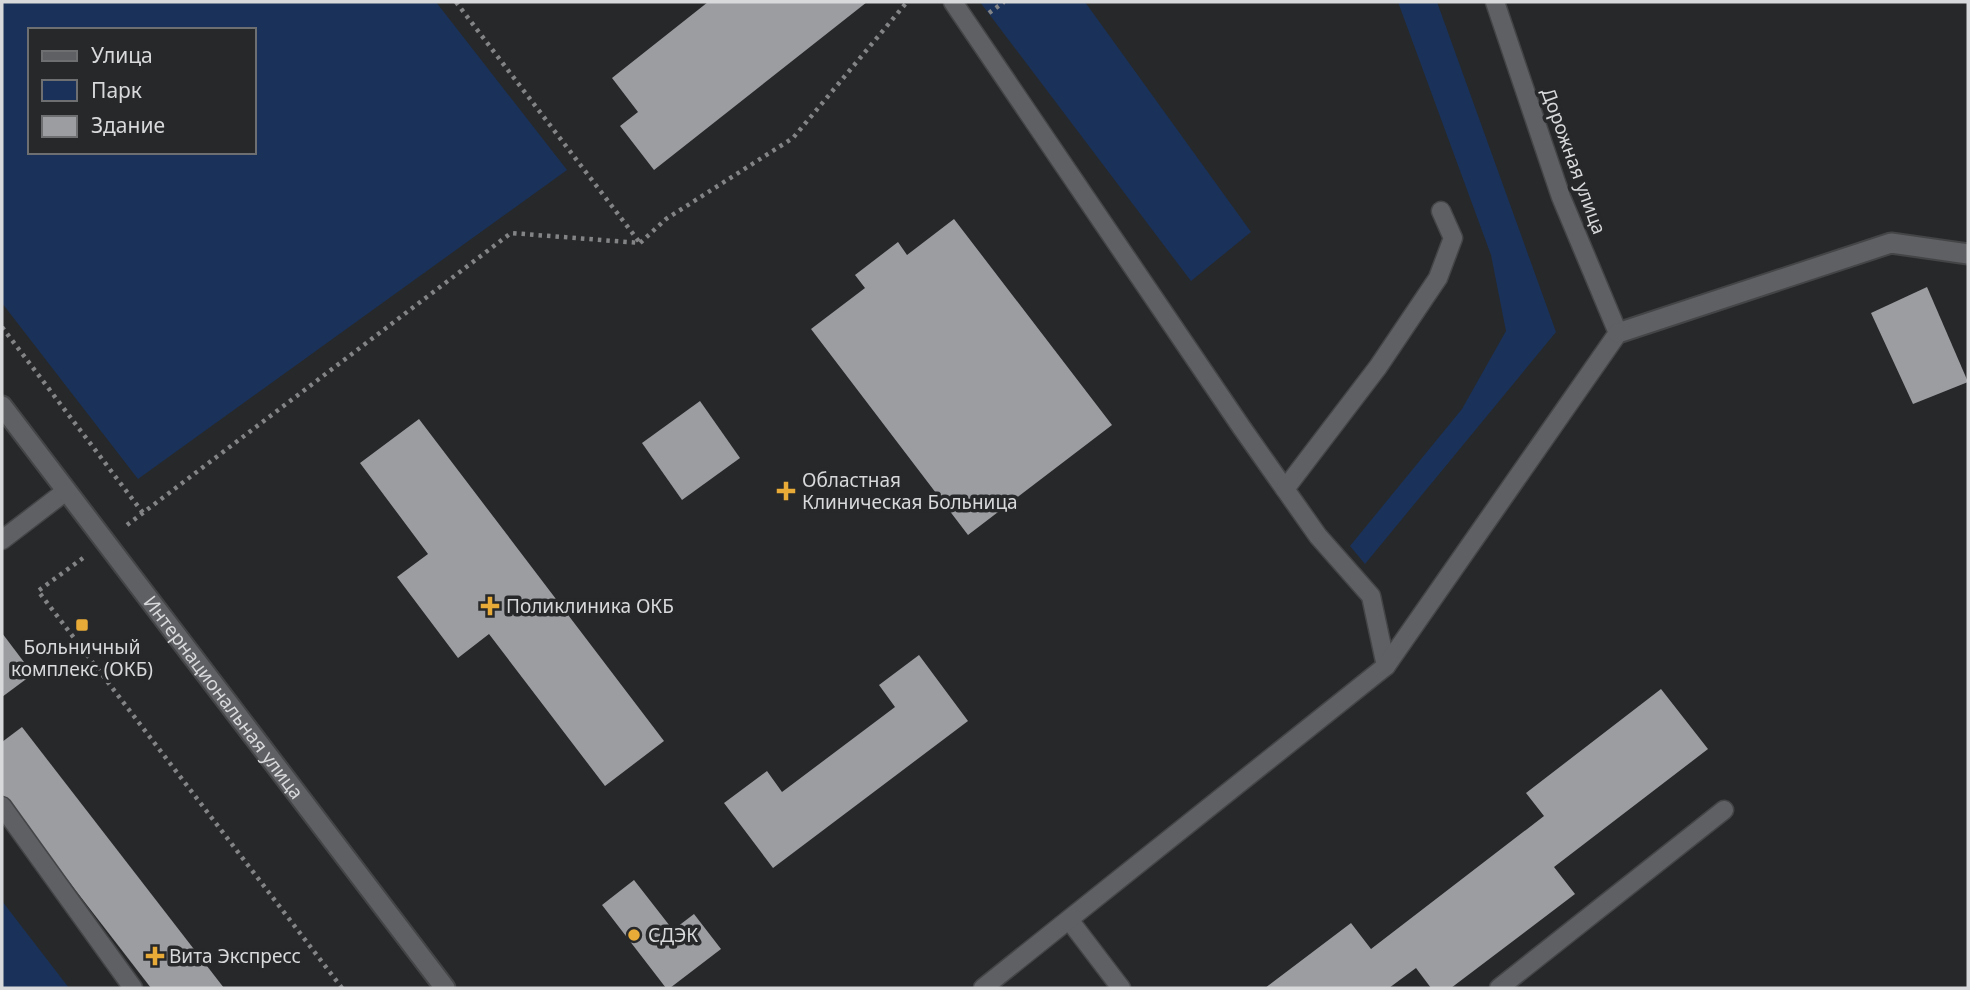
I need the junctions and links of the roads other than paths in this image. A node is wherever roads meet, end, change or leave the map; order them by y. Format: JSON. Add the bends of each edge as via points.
{"nodes":[{"id":1,"x":953,"y":2,"type":"edge"},
{"id":2,"x":1495,"y":2,"type":"edge"},
{"id":3,"x":1441,"y":211,"type":"dead end"},
{"id":4,"x":1968,"y":254,"type":"edge"},
{"id":5,"x":1618,"y":333,"type":"junction"},
{"id":6,"x":2,"y":406,"type":"edge"},
{"id":7,"x":1285,"y":489,"type":"junction"},
{"id":8,"x":66,"y":491,"type":"junction"},
{"id":9,"x":2,"y":540,"type":"edge"},
{"id":10,"x":1386,"y":666,"type":"junction"},
{"id":11,"x":2,"y":806,"type":"edge"},
{"id":12,"x":1724,"y":810,"type":"dead end"},
{"id":13,"x":1070,"y":921,"type":"junction"},
{"id":14,"x":132,"y":988,"type":"edge"},
{"id":15,"x":445,"y":988,"type":"edge"},
{"id":16,"x":983,"y":988,"type":"edge"},
{"id":17,"x":1121,"y":988,"type":"edge"},
{"id":18,"x":1499,"y":988,"type":"edge"}],
"edges":[{"from":1,"to":7,"type":"lane"},
{"from":2,"to":5,"type":"lane","name":"Дорожная улица","via":[[1561,197]]},
{"from":3,"to":7,"type":"lane","via":[[1452,238],[1438,278],[1378,367]]},
{"from":4,"to":5,"type":"main road","via":[[1891,243]]},
{"from":5,"to":10,"type":"lane"},
{"from":6,"to":8,"type":"main road","name":"Интернациональная улица"},
{"from":7,"to":10,"type":"lane","via":[[1318,536],[1371,596]]},
{"from":8,"to":9,"type":"lane"},
{"from":8,"to":15,"type":"main road","name":"Интернациональная улица"},
{"from":10,"to":13,"type":"lane"},
{"from":11,"to":14,"type":"lane"},
{"from":12,"to":18,"type":"lane"},
{"from":13,"to":16,"type":"lane"},
{"from":13,"to":17,"type":"lane"}]}
